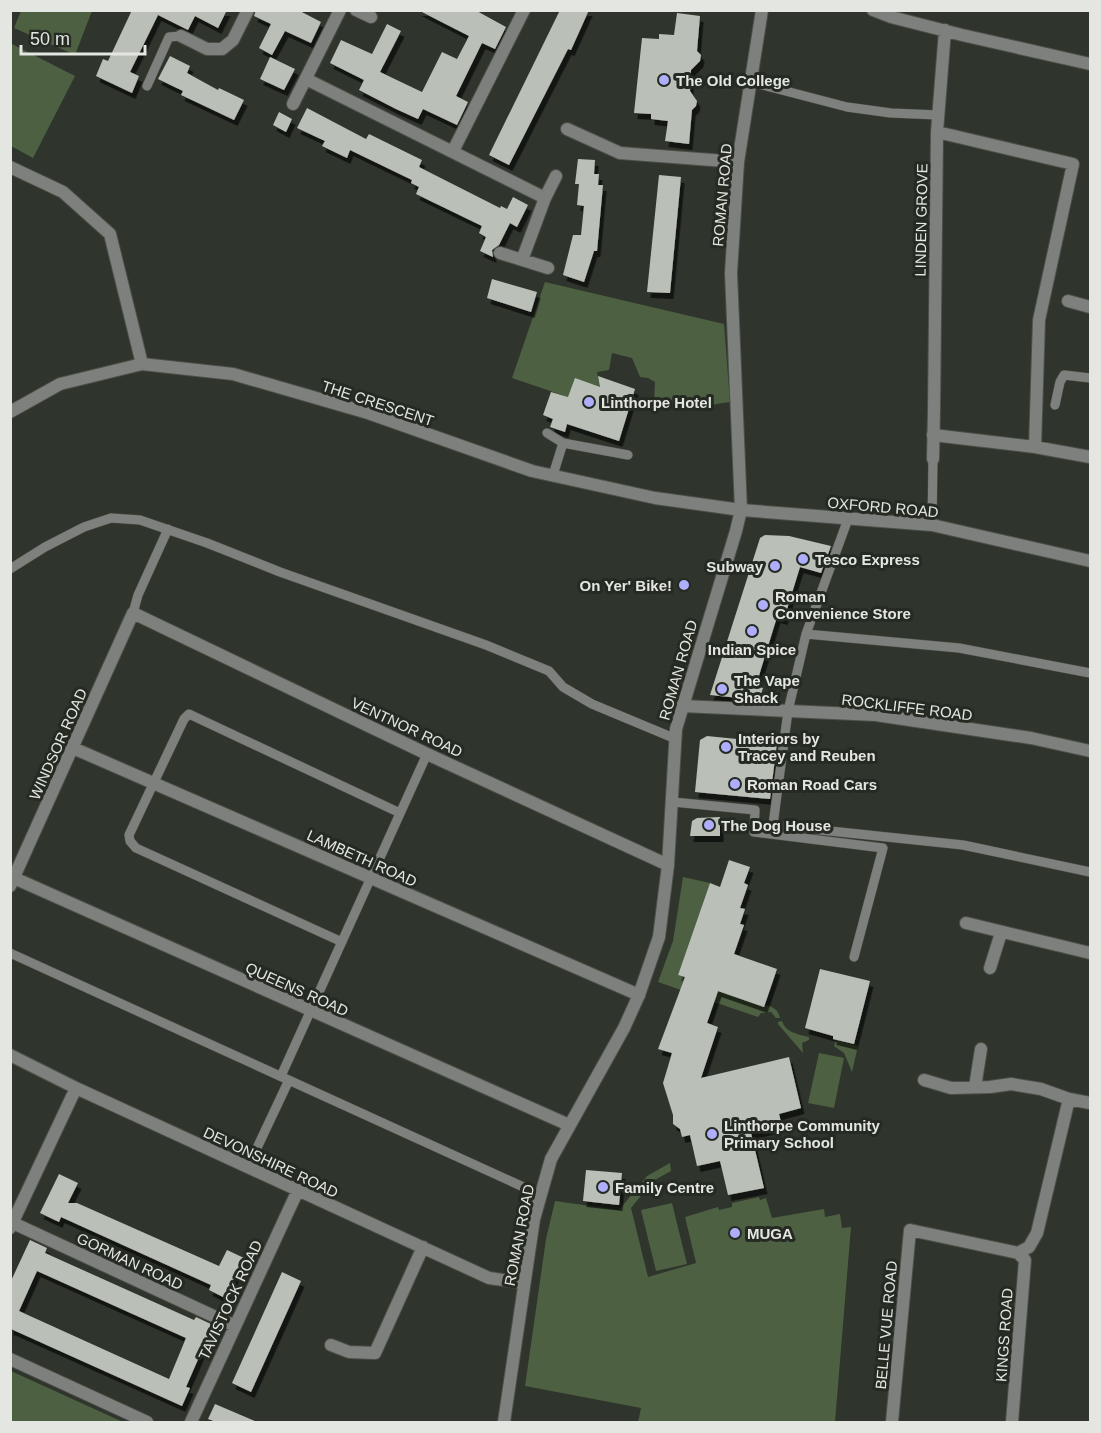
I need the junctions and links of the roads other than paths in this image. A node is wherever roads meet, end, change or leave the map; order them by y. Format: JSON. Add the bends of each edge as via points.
{"nodes":[{"id":1,"x":248,"y":10,"type":"edge"},
{"id":2,"x":340,"y":10,"type":"edge"},
{"id":3,"x":356,"y":10,"type":"edge"},
{"id":4,"x":524,"y":10,"type":"edge"},
{"id":5,"x":762,"y":10,"type":"edge"},
{"id":6,"x":878,"y":12,"type":"edge"},
{"id":7,"x":371,"y":17,"type":"dead end"},
{"id":8,"x":945,"y":30,"type":"junction"},
{"id":9,"x":181,"y":36,"type":"joint"},
{"id":10,"x":1090,"y":64,"type":"edge"},
{"id":11,"x":306,"y":79,"type":"junction"},
{"id":12,"x":751,"y":82,"type":"junction"},
{"id":13,"x":147,"y":86,"type":"dead end"},
{"id":14,"x":293,"y":104,"type":"dead end"},
{"id":15,"x":938,"y":115,"type":"junction"},
{"id":16,"x":567,"y":129,"type":"dead end"},
{"id":17,"x":937,"y":132,"type":"junction"},
{"id":18,"x":453,"y":152,"type":"junction"},
{"id":19,"x":738,"y":162,"type":"junction"},
{"id":20,"x":10,"y":166,"type":"edge"},
{"id":21,"x":556,"y":176,"type":"dead end"},
{"id":22,"x":545,"y":198,"type":"junction"},
{"id":23,"x":500,"y":253,"type":"dead end"},
{"id":24,"x":522,"y":260,"type":"junction"},
{"id":25,"x":548,"y":268,"type":"dead end"},
{"id":26,"x":1068,"y":301,"type":"dead end"},
{"id":27,"x":1090,"y":306,"type":"edge"},
{"id":28,"x":142,"y":364,"type":"junction"},
{"id":29,"x":1090,"y":378,"type":"edge"},
{"id":30,"x":1055,"y":405,"type":"dead end"},
{"id":31,"x":10,"y":412,"type":"edge"},
{"id":32,"x":547,"y":433,"type":"dead end"},
{"id":33,"x":933,"y":435,"type":"junction"},
{"id":34,"x":563,"y":443,"type":"junction"},
{"id":35,"x":1035,"y":447,"type":"junction"},
{"id":36,"x":628,"y":455,"type":"dead end"},
{"id":37,"x":1090,"y":457,"type":"edge"},
{"id":38,"x":933,"y":459,"type":"joint"},
{"id":39,"x":553,"y":475,"type":"junction"},
{"id":40,"x":741,"y":510,"type":"junction"},
{"id":41,"x":848,"y":519,"type":"junction"},
{"id":42,"x":932,"y":525,"type":"junction"},
{"id":43,"x":168,"y":529,"type":"junction"},
{"id":44,"x":1090,"y":561,"type":"edge"},
{"id":45,"x":10,"y":569,"type":"edge"},
{"id":46,"x":133,"y":613,"type":"junction"},
{"id":47,"x":806,"y":634,"type":"junction"},
{"id":48,"x":1090,"y":673,"type":"edge"},
{"id":49,"x":682,"y":706,"type":"junction"},
{"id":50,"x":788,"y":711,"type":"junction"},
{"id":51,"x":676,"y":739,"type":"junction"},
{"id":52,"x":73,"y":748,"type":"junction"},
{"id":53,"x":1090,"y":751,"type":"edge"},
{"id":54,"x":427,"y":754,"type":"junction"},
{"id":55,"x":153,"y":783,"type":"junction"},
{"id":56,"x":673,"y":802,"type":"junction"},
{"id":57,"x":400,"y":813,"type":"junction"},
{"id":58,"x":669,"y":865,"type":"junction"},
{"id":59,"x":1090,"y":872,"type":"edge"},
{"id":60,"x":370,"y":878,"type":"junction"},
{"id":61,"x":12,"y":882,"type":"edge"},
{"id":62,"x":966,"y":923,"type":"dead end"},
{"id":63,"x":1001,"y":933,"type":"junction"},
{"id":64,"x":342,"y":942,"type":"junction"},
{"id":65,"x":10,"y":953,"type":"edge"},
{"id":66,"x":1090,"y":953,"type":"edge"},
{"id":67,"x":854,"y":957,"type":"dead end"},
{"id":68,"x":990,"y":968,"type":"dead end"},
{"id":69,"x":639,"y":995,"type":"junction"},
{"id":70,"x":311,"y":1012,"type":"junction"},
{"id":71,"x":981,"y":1049,"type":"dead end"},
{"id":72,"x":10,"y":1055,"type":"edge"},
{"id":73,"x":285,"y":1078,"type":"junction"},
{"id":74,"x":924,"y":1080,"type":"dead end"},
{"id":75,"x":975,"y":1087,"type":"junction"},
{"id":76,"x":76,"y":1088,"type":"junction"},
{"id":77,"x":1069,"y":1099,"type":"junction"},
{"id":78,"x":1090,"y":1103,"type":"edge"},
{"id":79,"x":568,"y":1125,"type":"junction"},
{"id":80,"x":248,"y":1167,"type":"junction"},
{"id":81,"x":298,"y":1190,"type":"junction"},
{"id":82,"x":541,"y":1195,"type":"junction"},
{"id":83,"x":12,"y":1225,"type":"edge"},
{"id":84,"x":423,"y":1247,"type":"junction"},
{"id":85,"x":1018,"y":1253,"type":"junction"},
{"id":86,"x":524,"y":1283,"type":"junction"},
{"id":87,"x":235,"y":1326,"type":"junction"},
{"id":88,"x":332,"y":1345,"type":"dead end"},
{"id":89,"x":10,"y":1359,"type":"edge"},
{"id":90,"x":147,"y":1422,"type":"edge"},
{"id":91,"x":191,"y":1422,"type":"edge"},
{"id":92,"x":504,"y":1422,"type":"edge"},
{"id":93,"x":892,"y":1422,"type":"edge"},
{"id":94,"x":1012,"y":1422,"type":"edge"}],
"edges":[{"from":1,"to":9,"type":"street","via":[[233,40],[222,49],[207,49]]},
{"from":2,"to":11,"type":"street"},
{"from":3,"to":7,"type":"street"},
{"from":4,"to":18,"type":"street"},
{"from":5,"to":12,"type":"street","name":"ROMAN ROAD"},
{"from":6,"to":8,"type":"street"},
{"from":8,"to":10,"type":"street"},
{"from":8,"to":15,"type":"street","name":"LINDEN GROVE"},
{"from":9,"to":13,"type":"lane","via":[[169,37]]},
{"from":11,"to":14,"type":"street"},
{"from":11,"to":18,"type":"street"},
{"from":12,"to":15,"type":"lane","via":[[847,107]]},
{"from":12,"to":19,"type":"street","name":"ROMAN ROAD"},
{"from":15,"to":17,"type":"street","name":"LINDEN GROVE"},
{"from":16,"to":19,"type":"street","via":[[620,153]]},
{"from":17,"to":33,"type":"street","name":"LINDEN GROVE"},
{"from":17,"to":35,"type":"street","via":[[1073,164],[1039,320]]},
{"from":18,"to":22,"type":"street"},
{"from":19,"to":40,"type":"street","name":"ROMAN ROAD","via":[[731,273]]},
{"from":20,"to":28,"type":"street","via":[[63,192],[110,234]]},
{"from":21,"to":22,"type":"street"},
{"from":22,"to":24,"type":"street"},
{"from":23,"to":24,"type":"street"},
{"from":24,"to":25,"type":"street"},
{"from":26,"to":27,"type":"street"},
{"from":28,"to":31,"type":"street","name":"THE CRESCENT","via":[[60,384]]},
{"from":28,"to":39,"type":"street","name":"THE CRESCENT","via":[[233,374],[368,413]]},
{"from":29,"to":30,"type":"lane","via":[[1064,375]]},
{"from":32,"to":34,"type":"lane"},
{"from":33,"to":35,"type":"street"},
{"from":33,"to":38,"type":"street","name":"LINDEN GROVE"},
{"from":34,"to":36,"type":"lane"},
{"from":34,"to":39,"type":"lane"},
{"from":35,"to":37,"type":"street"},
{"from":38,"to":42,"type":"lane"},
{"from":39,"to":40,"type":"street","name":"THE CRESCENT","via":[[655,498]]},
{"from":40,"to":41,"type":"street","name":"OXFORD ROAD"},
{"from":40,"to":49,"type":"street","name":"ROMAN ROAD"},
{"from":41,"to":42,"type":"street","name":"OXFORD ROAD"},
{"from":41,"to":47,"type":"lane"},
{"from":42,"to":44,"type":"street","name":"OXFORD ROAD"},
{"from":43,"to":45,"type":"lane","via":[[140,520],[111,518],[84,527]]},
{"from":43,"to":46,"type":"lane"},
{"from":43,"to":51,"type":"lane","via":[[549,671],[563,687],[592,704]]},
{"from":46,"to":52,"type":"street","name":"WINDSOR ROAD"},
{"from":46,"to":54,"type":"street","name":"VENTNOR ROAD"},
{"from":47,"to":48,"type":"lane","via":[[960,648]]},
{"from":47,"to":50,"type":"lane"},
{"from":49,"to":50,"type":"street","name":"ROCKLIFFE ROAD"},
{"from":49,"to":51,"type":"street","name":"ROMAN ROAD"},
{"from":50,"to":53,"type":"street","name":"ROCKLIFFE ROAD","via":[[876,715],[1031,738]]},
{"from":50,"to":59,"type":"lane","via":[[773,825],[963,845]]},
{"from":51,"to":56,"type":"street","name":"ROMAN ROAD"},
{"from":52,"to":55,"type":"street","name":"LAMBETH ROAD"},
{"from":52,"to":61,"type":"street","name":"WINDSOR ROAD"},
{"from":54,"to":57,"type":"lane"},
{"from":54,"to":58,"type":"street","name":"VENTNOR ROAD"},
{"from":55,"to":57,"type":"lane","via":[[189,714]]},
{"from":55,"to":60,"type":"street","name":"LAMBETH ROAD"},
{"from":55,"to":64,"type":"lane","via":[[129,835],[136,848]]},
{"from":56,"to":58,"type":"street","name":"ROMAN ROAD"},
{"from":56,"to":67,"type":"lane","via":[[755,810],[754,832],[883,848]]},
{"from":57,"to":60,"type":"lane"},
{"from":58,"to":69,"type":"street","name":"ROMAN ROAD","via":[[659,937]]},
{"from":60,"to":64,"type":"lane"},
{"from":60,"to":69,"type":"street","name":"LAMBETH ROAD"},
{"from":61,"to":70,"type":"street","name":"QUEENS ROAD"},
{"from":62,"to":63,"type":"street"},
{"from":63,"to":66,"type":"street"},
{"from":63,"to":68,"type":"street"},
{"from":64,"to":70,"type":"lane"},
{"from":65,"to":73,"type":"lane"},
{"from":69,"to":79,"type":"street","name":"ROMAN ROAD"},
{"from":70,"to":73,"type":"lane"},
{"from":70,"to":79,"type":"street","name":"QUEENS ROAD"},
{"from":71,"to":75,"type":"street"},
{"from":72,"to":76,"type":"street","name":"DEVONSHIRE ROAD"},
{"from":73,"to":80,"type":"lane"},
{"from":73,"to":82,"type":"lane"},
{"from":74,"to":75,"type":"street","via":[[951,1088]]},
{"from":75,"to":77,"type":"street","via":[[1011,1084]]},
{"from":76,"to":80,"type":"street","name":"DEVONSHIRE ROAD"},
{"from":76,"to":83,"type":"street"},
{"from":77,"to":78,"type":"street"},
{"from":77,"to":85,"type":"street","via":[[1037,1233],[1029,1247]]},
{"from":79,"to":82,"type":"street","name":"ROMAN ROAD","via":[[551,1159]]},
{"from":80,"to":81,"type":"street","name":"DEVONSHIRE ROAD"},
{"from":81,"to":84,"type":"street","name":"DEVONSHIRE ROAD"},
{"from":81,"to":87,"type":"street","name":"TAVISTOCK ROAD"},
{"from":82,"to":86,"type":"street","name":"ROMAN ROAD"},
{"from":83,"to":87,"type":"street","name":"GORMAN ROAD"},
{"from":84,"to":86,"type":"street","name":"DEVONSHIRE ROAD","via":[[489,1278]]},
{"from":84,"to":88,"type":"street","via":[[375,1353],[349,1352]]},
{"from":85,"to":93,"type":"street","name":"BELLE VUE ROAD","via":[[910,1230]]},
{"from":85,"to":94,"type":"street","name":"KINGS ROAD","via":[[1025,1260]]},
{"from":86,"to":92,"type":"street","name":"ROMAN ROAD"},
{"from":87,"to":91,"type":"street","name":"TAVISTOCK ROAD"},
{"from":89,"to":90,"type":"street"}]}
